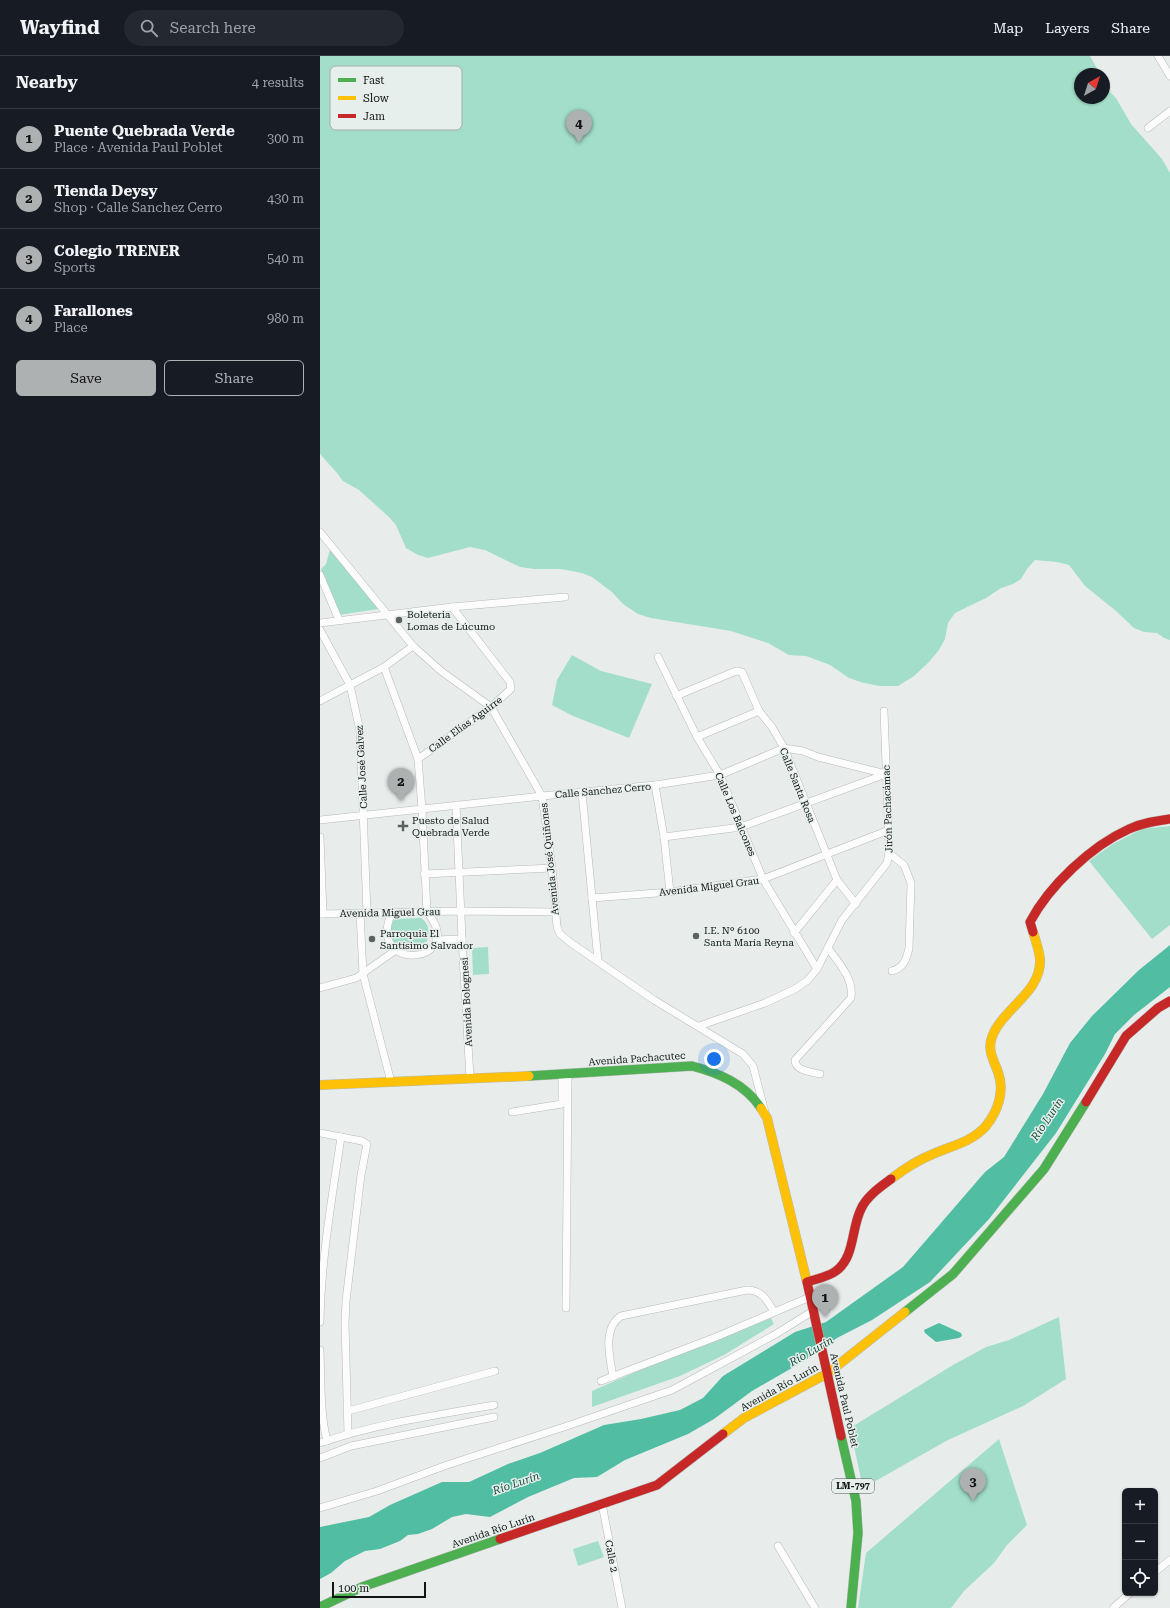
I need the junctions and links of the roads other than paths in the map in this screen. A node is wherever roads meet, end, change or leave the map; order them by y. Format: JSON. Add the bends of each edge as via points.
{"nodes":[{"id":1,"x":1158,"y":56,"type":"edge"},
{"id":2,"x":1170,"y":76,"type":"edge"},
{"id":3,"x":1170,"y":111,"type":"edge"},
{"id":4,"x":1148,"y":128,"type":"dead end"},
{"id":5,"x":320,"y":532,"type":"edge"},
{"id":6,"x":320,"y":575,"type":"edge"},
{"id":7,"x":565,"y":597,"type":"dead end"},
{"id":8,"x":452,"y":607,"type":"junction"},
{"id":9,"x":386,"y":614,"type":"junction"},
{"id":10,"x":339,"y":620,"type":"junction"},
{"id":11,"x":320,"y":623,"type":"edge"},
{"id":12,"x":320,"y":630,"type":"edge"},
{"id":13,"x":413,"y":646,"type":"junction"},
{"id":14,"x":658,"y":657,"type":"dead end"},
{"id":15,"x":384,"y":667,"type":"junction"},
{"id":16,"x":350,"y":685,"type":"junction"},
{"id":17,"x":676,"y":696,"type":"junction"},
{"id":18,"x":320,"y":701,"type":"edge"},
{"id":19,"x":491,"y":707,"type":"junction"},
{"id":20,"x":884,"y":710,"type":"dead end"},
{"id":21,"x":759,"y":711,"type":"junction"},
{"id":22,"x":697,"y":738,"type":"junction"},
{"id":23,"x":784,"y":748,"type":"junction"},
{"id":24,"x":418,"y":759,"type":"junction"},
{"id":25,"x":886,"y":774,"type":"junction"},
{"id":26,"x":720,"y":775,"type":"junction"},
{"id":27,"x":655,"y":785,"type":"junction"},
{"id":28,"x":582,"y":792,"type":"junction"},
{"id":29,"x":542,"y":796,"type":"junction"},
{"id":30,"x":806,"y":804,"type":"junction"},
{"id":31,"x":456,"y":805,"type":"junction"},
{"id":32,"x":422,"y":809,"type":"junction"},
{"id":33,"x":363,"y":815,"type":"junction"},
{"id":34,"x":1170,"y":819,"type":"edge"},
{"id":35,"x":320,"y":820,"type":"edge"},
{"id":36,"x":741,"y":827,"type":"junction"},
{"id":37,"x":888,"y":830,"type":"junction"},
{"id":38,"x":320,"y":837,"type":"edge"},
{"id":39,"x":664,"y":837,"type":"junction"},
{"id":40,"x":890,"y":853,"type":"junction"},
{"id":41,"x":826,"y":855,"type":"junction"},
{"id":42,"x":552,"y":868,"type":"junction"},
{"id":43,"x":459,"y":872,"type":"junction"},
{"id":44,"x":424,"y":874,"type":"junction"},
{"id":45,"x":763,"y":879,"type":"junction"},
{"id":46,"x":837,"y":880,"type":"junction"},
{"id":47,"x":670,"y":892,"type":"junction"},
{"id":48,"x":592,"y":898,"type":"junction"},
{"id":49,"x":856,"y":904,"type":"junction"},
{"id":50,"x":462,"y":911,"type":"junction"},
{"id":51,"x":392,"y":912,"type":"junction"},
{"id":52,"x":427,"y":912,"type":"junction"},
{"id":53,"x":555,"y":912,"type":"junction"},
{"id":54,"x":363,"y":913,"type":"junction"},
{"id":55,"x":322,"y":914,"type":"edge"},
{"id":56,"x":794,"y":933,"type":"junction"},
{"id":57,"x":462,"y":939,"type":"junction"},
{"id":58,"x":436,"y":940,"type":"junction"},
{"id":59,"x":828,"y":948,"type":"junction"},
{"id":60,"x":396,"y":950,"type":"junction"},
{"id":61,"x":598,"y":961,"type":"junction"},
{"id":62,"x":817,"y":969,"type":"junction"},
{"id":63,"x":892,"y":971,"type":"dead end"},
{"id":64,"x":363,"y":974,"type":"junction"},
{"id":65,"x":320,"y":988,"type":"edge"},
{"id":66,"x":1170,"y":1001,"type":"edge"},
{"id":67,"x":699,"y":1026,"type":"junction"},
{"id":68,"x":565,"y":1074,"type":"junction"},
{"id":69,"x":820,"y":1074,"type":"dead end"},
{"id":70,"x":470,"y":1078,"type":"junction"},
{"id":71,"x":390,"y":1082,"type":"junction"},
{"id":72,"x":320,"y":1085,"type":"edge"},
{"id":73,"x":512,"y":1112,"type":"dead end"},
{"id":74,"x":767,"y":1118,"type":"junction"},
{"id":75,"x":320,"y":1133,"type":"edge"},
{"id":76,"x":341,"y":1137,"type":"junction"},
{"id":77,"x":807,"y":1282,"type":"junction"},
{"id":78,"x":810,"y":1297,"type":"junction"},
{"id":79,"x":566,"y":1308,"type":"dead end"},
{"id":80,"x":774,"y":1312,"type":"junction"},
{"id":81,"x":814,"y":1314,"type":"junction"},
{"id":82,"x":320,"y":1322,"type":"edge"},
{"id":83,"x":320,"y":1350,"type":"edge"},
{"id":84,"x":827,"y":1369,"type":"junction"},
{"id":85,"x":495,"y":1371,"type":"dead end"},
{"id":86,"x":613,"y":1377,"type":"junction"},
{"id":87,"x":601,"y":1381,"type":"dead end"},
{"id":88,"x":494,"y":1405,"type":"dead end"},
{"id":89,"x":348,"y":1410,"type":"junction"},
{"id":90,"x":494,"y":1417,"type":"dead end"},
{"id":91,"x":348,"y":1434,"type":"junction"},
{"id":92,"x":323,"y":1442,"type":"edge"},
{"id":93,"x":320,"y":1458,"type":"edge"},
{"id":94,"x":602,"y":1504,"type":"junction"},
{"id":95,"x":320,"y":1508,"type":"edge"},
{"id":96,"x":778,"y":1546,"type":"dead end"},
{"id":97,"x":1170,"y":1560,"type":"edge"},
{"id":98,"x":1158,"y":1570,"type":"edge"},
{"id":99,"x":1127,"y":1596,"type":"edge"},
{"id":100,"x":320,"y":1607,"type":"edge"},
{"id":101,"x":622,"y":1608,"type":"edge"},
{"id":102,"x":815,"y":1608,"type":"edge"},
{"id":103,"x":851,"y":1608,"type":"edge"},
{"id":104,"x":1113,"y":1608,"type":"edge"}],
"edges":[{"from":1,"to":2,"type":"street"},
{"from":3,"to":4,"type":"street"},
{"from":5,"to":9,"type":"street","name":"Avenida José Quiñones"},
{"from":6,"to":10,"type":"street"},
{"from":7,"to":8,"type":"street"},
{"from":8,"to":9,"type":"street"},
{"from":8,"to":19,"type":"street","name":"Calle Elías Aguirre","via":[[510,682],[511,689]]},
{"from":9,"to":10,"type":"street"},
{"from":9,"to":13,"type":"street","name":"Avenida José Quiñones"},
{"from":10,"to":11,"type":"street"},
{"from":12,"to":16,"type":"street","name":"Calle José Galvez"},
{"from":13,"to":15,"type":"street"},
{"from":13,"to":19,"type":"street","name":"Avenida José Quiñones","via":[[441,671]]},
{"from":14,"to":17,"type":"street","name":"Calle Los Balcones"},
{"from":15,"to":16,"type":"street"},
{"from":15,"to":24,"type":"street"},
{"from":16,"to":18,"type":"street"},
{"from":16,"to":33,"type":"street","name":"Calle José Galvez","via":[[360,731]]},
{"from":17,"to":21,"type":"street","name":"Calle Santa Rosa","via":[[736,671],[742,672]]},
{"from":17,"to":22,"type":"street","name":"Calle Los Balcones"},
{"from":19,"to":24,"type":"street","name":"Calle Elías Aguirre"},
{"from":19,"to":29,"type":"street","name":"Avenida José Quiñones"},
{"from":20,"to":25,"type":"street","name":"Jirón Pachacámac"},
{"from":21,"to":22,"type":"street"},
{"from":21,"to":23,"type":"street","name":"Calle Santa Rosa"},
{"from":22,"to":26,"type":"street","name":"Calle Los Balcones"},
{"from":23,"to":25,"type":"street"},
{"from":23,"to":26,"type":"street","name":"Calle Sanchez Cerro"},
{"from":23,"to":30,"type":"street","name":"Calle Santa Rosa"},
{"from":24,"to":32,"type":"street"},
{"from":25,"to":30,"type":"street"},
{"from":25,"to":37,"type":"street","name":"Jirón Pachacámac"},
{"from":26,"to":27,"type":"street","name":"Calle Sanchez Cerro"},
{"from":26,"to":36,"type":"street","name":"Calle Los Balcones"},
{"from":27,"to":28,"type":"street","name":"Calle Sanchez Cerro"},
{"from":27,"to":39,"type":"street"},
{"from":28,"to":29,"type":"street","name":"Calle Sanchez Cerro"},
{"from":28,"to":48,"type":"street"},
{"from":29,"to":31,"type":"street","name":"Calle Sanchez Cerro"},
{"from":29,"to":42,"type":"street","name":"Avenida José Quiñones"},
{"from":30,"to":36,"type":"street"},
{"from":30,"to":41,"type":"street","name":"Calle Santa Rosa"},
{"from":31,"to":32,"type":"street","name":"Calle Sanchez Cerro"},
{"from":31,"to":43,"type":"street","name":"Avenida Bolognesi"},
{"from":32,"to":33,"type":"street","name":"Calle Sanchez Cerro"},
{"from":32,"to":44,"type":"street"},
{"from":33,"to":35,"type":"street","name":"Calle Sanchez Cerro"},
{"from":33,"to":54,"type":"street","name":"Calle José Galvez"},
{"from":34,"to":77,"type":"main road","via":[[1146,822],[1126,830],[1100,846],[1046,897],[1030,922],[1040,961],[1040,972],[996,1029],[989,1044],[1002,1088],[991,1118],[978,1134],[963,1144],[924,1158],[876,1190],[864,1203],[844,1264],[834,1272]]},
{"from":36,"to":39,"type":"street"},
{"from":36,"to":45,"type":"street","name":"Calle Los Balcones"},
{"from":37,"to":40,"type":"street","name":"Jirón Pachacámac"},
{"from":37,"to":41,"type":"street","name":"Avenida Miguel Grau"},
{"from":38,"to":55,"type":"street"},
{"from":39,"to":47,"type":"street"},
{"from":40,"to":49,"type":"street","name":"Jirón Pachacámac","via":[[887,863]]},
{"from":40,"to":63,"type":"street","via":[[904,864],[911,883],[909,948],[902,965]]},
{"from":41,"to":45,"type":"street","name":"Avenida Miguel Grau"},
{"from":41,"to":46,"type":"street","name":"Calle Santa Rosa"},
{"from":42,"to":43,"type":"street"},
{"from":42,"to":53,"type":"street","name":"Avenida José Quiñones"},
{"from":43,"to":44,"type":"street"},
{"from":43,"to":50,"type":"street","name":"Avenida Bolognesi"},
{"from":44,"to":52,"type":"street"},
{"from":45,"to":47,"type":"street","name":"Avenida Miguel Grau"},
{"from":45,"to":56,"type":"street","name":"Calle Los Balcones"},
{"from":46,"to":49,"type":"street","name":"Calle Santa Rosa"},
{"from":46,"to":56,"type":"street"},
{"from":47,"to":48,"type":"street","name":"Avenida Miguel Grau"},
{"from":48,"to":61,"type":"street"},
{"from":49,"to":59,"type":"street","name":"Jirón Pachacámac","via":[[842,920]]},
{"from":50,"to":52,"type":"street","name":"Avenida Miguel Grau"},
{"from":50,"to":53,"type":"street","name":"Avenida Miguel Grau"},
{"from":50,"to":57,"type":"street","name":"Avenida Bolognesi"},
{"from":51,"to":52,"type":"street","name":"Avenida Miguel Grau"},
{"from":51,"to":54,"type":"street","name":"Avenida Miguel Grau"},
{"from":51,"to":60,"type":"street","via":[[387,935]]},
{"from":52,"to":58,"type":"street","via":[[437,926]]},
{"from":53,"to":61,"type":"street","name":"Avenida José Quiñones","via":[[560,934]]},
{"from":54,"to":55,"type":"street","name":"Avenida Miguel Grau"},
{"from":54,"to":64,"type":"street","name":"Calle José Galvez"},
{"from":56,"to":62,"type":"street","name":"Calle Los Balcones"},
{"from":57,"to":58,"type":"street"},
{"from":57,"to":70,"type":"street","name":"Avenida Bolognesi"},
{"from":58,"to":60,"type":"street","via":[[432,947],[419,955],[410,956]]},
{"from":59,"to":62,"type":"street","name":"Jirón Pachacámac"},
{"from":59,"to":69,"type":"street","via":[[848,977],[852,991],[851,998],[795,1060],[798,1067],[805,1071]]},
{"from":60,"to":64,"type":"street"},
{"from":61,"to":67,"type":"street","name":"Avenida José Quiñones","via":[[654,1000]]},
{"from":62,"to":67,"type":"street","name":"Jirón Pachacámac","via":[[808,980],[795,989],[765,1003]]},
{"from":64,"to":65,"type":"street"},
{"from":64,"to":71,"type":"street","name":"Calle José Galvez"},
{"from":66,"to":84,"type":"main road","name":"Avenida Río Lurín","via":[[1126,1036],[1044,1169],[953,1274]]},
{"from":67,"to":74,"type":"street","name":"Avenida José Quiñones","via":[[750,1060]]},
{"from":68,"to":70,"type":"main road","name":"Avenida Pachacutec","number":"LM-797"},
{"from":68,"to":73,"type":"street","via":[[562,1104]]},
{"from":68,"to":74,"type":"main road","name":"Avenida Pachacutec","number":"LM-797","via":[[692,1066],[710,1070],[741,1088],[754,1099]]},
{"from":68,"to":79,"type":"street"},
{"from":70,"to":71,"type":"main road","name":"Avenida Pachacutec","number":"LM-797"},
{"from":71,"to":72,"type":"main road","name":"Avenida Pachacutec","number":"LM-797"},
{"from":74,"to":77,"type":"main road","name":"Avenida Pachacutec","number":"LM-797"},
{"from":75,"to":76,"type":"street"},
{"from":76,"to":82,"type":"street","via":[[327,1234]]},
{"from":76,"to":89,"type":"street","via":[[367,1144],[346,1301]]},
{"from":77,"to":78,"type":"main road","name":"Avenida Paul Poblet","number":"LM-797"},
{"from":78,"to":80,"type":"street"},
{"from":78,"to":81,"type":"main road","name":"Avenida Paul Poblet","number":"LM-797"},
{"from":80,"to":86,"type":"street"},
{"from":80,"to":86,"type":"street","via":[[763,1296],[746,1290],[621,1316],[614,1322],[610,1335],[609,1352]]},
{"from":81,"to":84,"type":"main road","name":"Avenida Paul Poblet","number":"LM-797"},
{"from":81,"to":95,"type":"street","via":[[672,1390]]},
{"from":83,"to":92,"type":"street"},
{"from":84,"to":94,"type":"main road","name":"Avenida Río Lurín","via":[[744,1418],[657,1484]]},
{"from":84,"to":103,"type":"main road","name":"Avenida Paul Poblet","number":"LM-797","via":[[858,1516]]},
{"from":85,"to":89,"type":"street"},
{"from":86,"to":87,"type":"street"},
{"from":88,"to":91,"type":"street"},
{"from":89,"to":91,"type":"street"},
{"from":90,"to":93,"type":"street","via":[[351,1446]]},
{"from":91,"to":92,"type":"street"},
{"from":94,"to":100,"type":"main road","name":"Avenida Río Lurín","via":[[362,1587]]},
{"from":94,"to":101,"type":"street","name":"Calle 2"},
{"from":96,"to":102,"type":"street"},
{"from":97,"to":98,"type":"street"},
{"from":99,"to":104,"type":"street"}]}
